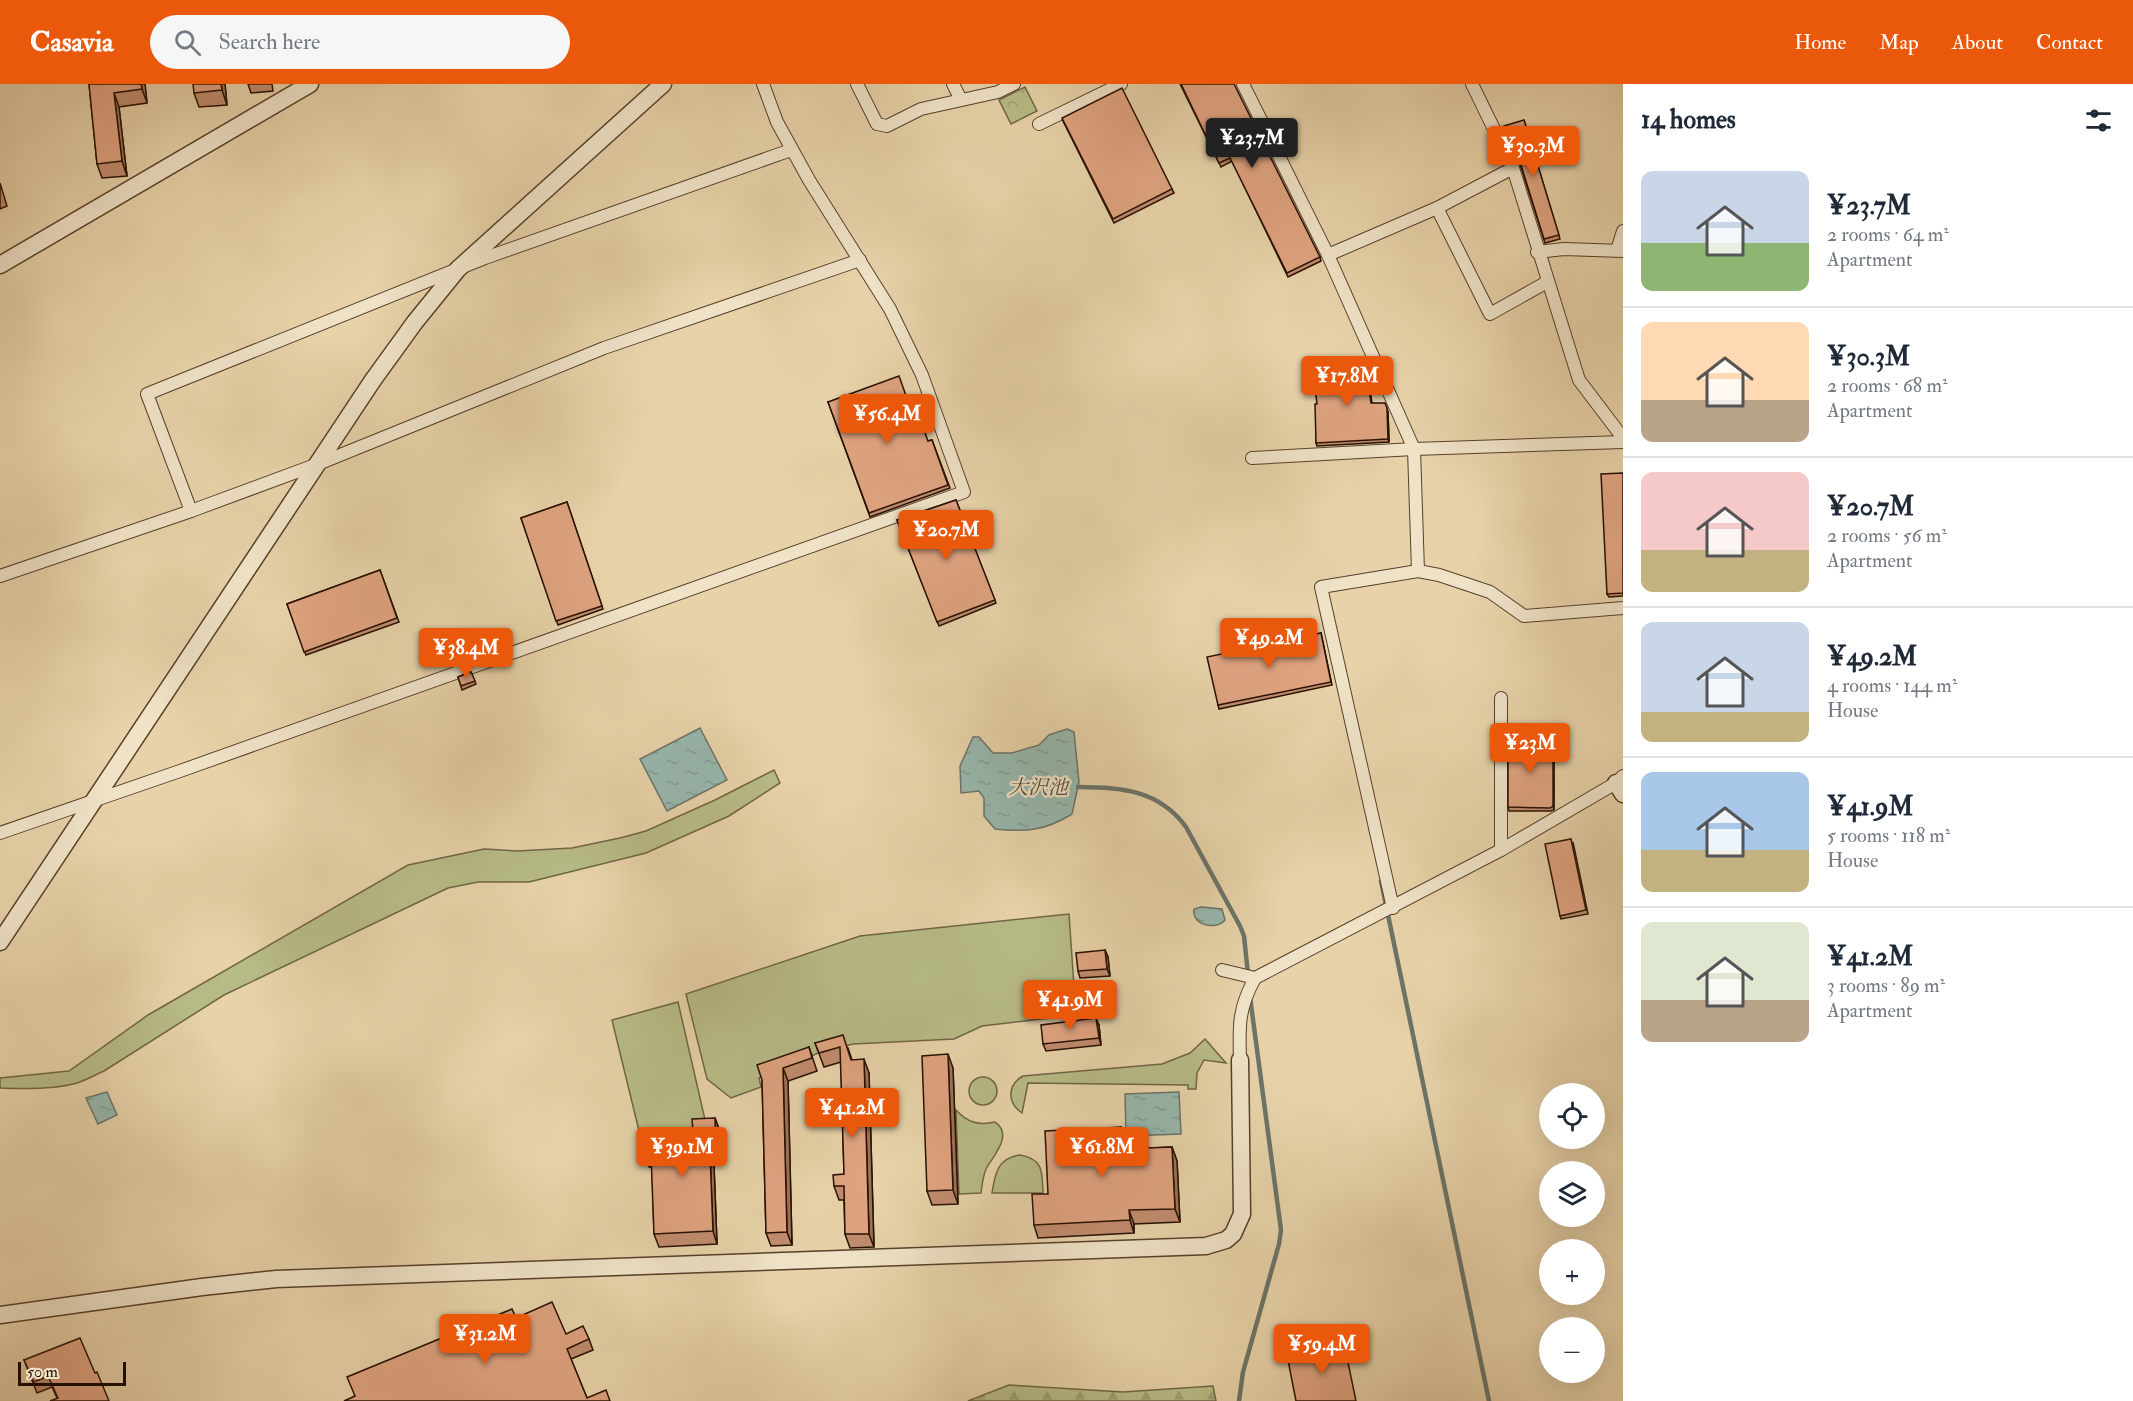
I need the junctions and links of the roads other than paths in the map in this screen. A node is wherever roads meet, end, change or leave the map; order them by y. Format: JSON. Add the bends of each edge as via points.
{"nodes":[{"id":1,"x":310,"y":84,"type":"edge"},
{"id":2,"x":663,"y":84,"type":"edge"},
{"id":3,"x":763,"y":84,"type":"edge"},
{"id":4,"x":857,"y":84,"type":"edge"},
{"id":5,"x":953,"y":84,"type":"edge"},
{"id":6,"x":1014,"y":84,"type":"edge"},
{"id":7,"x":1121,"y":84,"type":"edge"},
{"id":8,"x":1243,"y":84,"type":"edge"},
{"id":9,"x":1472,"y":84,"type":"edge"},
{"id":10,"x":961,"y":100,"type":"junction"},
{"id":11,"x":1040,"y":124,"type":"dead end"},
{"id":12,"x":791,"y":150,"type":"junction"},
{"id":13,"x":1513,"y":168,"type":"junction"},
{"id":14,"x":1437,"y":208,"type":"junction"},
{"id":15,"x":1623,"y":231,"type":"edge"},
{"id":16,"x":1620,"y":251,"type":"edge"},
{"id":17,"x":1537,"y":252,"type":"junction"},
{"id":18,"x":1328,"y":255,"type":"junction"},
{"id":19,"x":860,"y":260,"type":"junction"},
{"id":20,"x":0,"y":265,"type":"edge"},
{"id":21,"x":458,"y":270,"type":"junction"},
{"id":22,"x":1547,"y":282,"type":"junction"},
{"id":23,"x":1623,"y":440,"type":"edge"},
{"id":24,"x":1414,"y":449,"type":"junction"},
{"id":25,"x":1252,"y":458,"type":"dead end"},
{"id":26,"x":318,"y":464,"type":"junction"},
{"id":27,"x":191,"y":511,"type":"junction"},
{"id":28,"x":1419,"y":571,"type":"junction"},
{"id":29,"x":0,"y":576,"type":"edge"},
{"id":30,"x":1623,"y":608,"type":"edge"},
{"id":31,"x":1501,"y":698,"type":"dead end"},
{"id":32,"x":1621,"y":784,"type":"edge"},
{"id":33,"x":94,"y":799,"type":"junction"},
{"id":34,"x":0,"y":832,"type":"edge"},
{"id":35,"x":1501,"y":850,"type":"junction"},
{"id":36,"x":1393,"y":908,"type":"junction"},
{"id":37,"x":0,"y":942,"type":"edge"},
{"id":38,"x":1222,"y":970,"type":"dead end"},
{"id":39,"x":1255,"y":978,"type":"junction"},
{"id":40,"x":1240,"y":1060,"type":"joint"},
{"id":41,"x":0,"y":1315,"type":"edge"}],
"edges":[{"from":1,"to":20,"type":"street"},
{"from":2,"to":21,"type":"street"},
{"from":3,"to":12,"type":"street"},
{"from":4,"to":10,"type":"street","via":[[877,124],[882,126],[921,109]]},
{"from":5,"to":10,"type":"street"},
{"from":6,"to":10,"type":"street","via":[[998,92]]},
{"from":7,"to":11,"type":"street"},
{"from":8,"to":18,"type":"street"},
{"from":9,"to":13,"type":"street"},
{"from":12,"to":19,"type":"street"},
{"from":12,"to":21,"type":"street"},
{"from":13,"to":14,"type":"street"},
{"from":13,"to":17,"type":"street"},
{"from":14,"to":18,"type":"street"},
{"from":14,"to":22,"type":"street","via":[[1490,314]]},
{"from":15,"to":16,"type":"street"},
{"from":16,"to":17,"type":"street"},
{"from":17,"to":22,"type":"street"},
{"from":18,"to":24,"type":"street"},
{"from":19,"to":26,"type":"street","via":[[604,348]]},
{"from":19,"to":33,"type":"street","via":[[890,309],[922,375],[964,492]]},
{"from":21,"to":26,"type":"street","via":[[380,370]]},
{"from":21,"to":27,"type":"street","via":[[147,394]]},
{"from":22,"to":23,"type":"street","via":[[1579,380]]},
{"from":23,"to":24,"type":"street"},
{"from":24,"to":25,"type":"street"},
{"from":24,"to":28,"type":"street"},
{"from":26,"to":27,"type":"street"},
{"from":26,"to":33,"type":"street"},
{"from":27,"to":29,"type":"street"},
{"from":28,"to":30,"type":"street","via":[[1490,592],[1524,616]]},
{"from":28,"to":36,"type":"street","via":[[1321,587]]},
{"from":31,"to":35,"type":"street"},
{"from":32,"to":35,"type":"street"},
{"from":33,"to":34,"type":"street"},
{"from":33,"to":37,"type":"street"},
{"from":35,"to":36,"type":"street"},
{"from":36,"to":39,"type":"street"},
{"from":38,"to":39,"type":"street"},
{"from":39,"to":40,"type":"street","via":[[1239,1018]]},
{"from":40,"to":41,"type":"street","via":[[1242,1214],[1233,1233],[1217,1244],[1155,1250],[276,1279]]}]}
